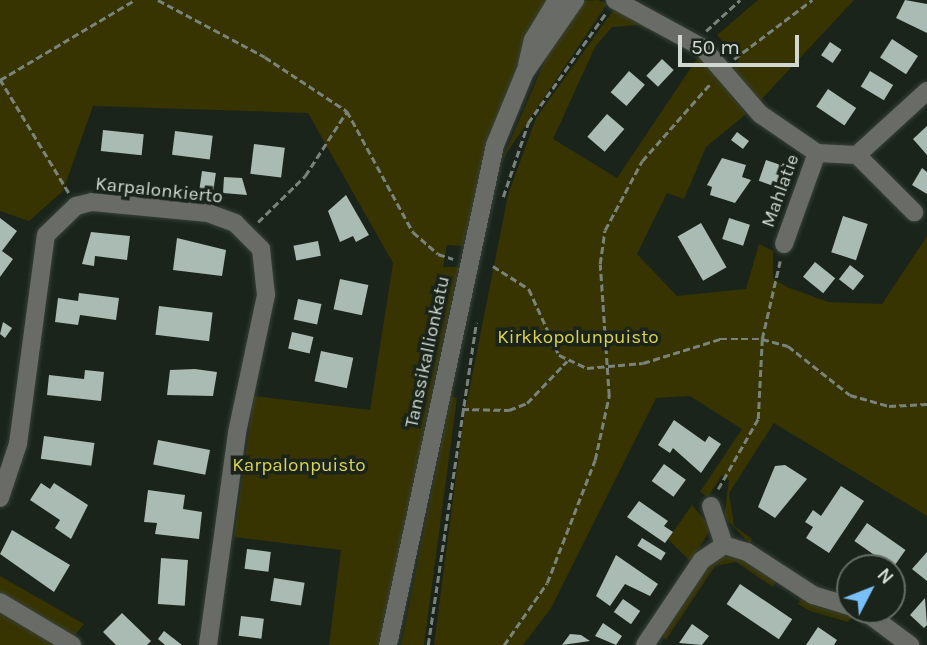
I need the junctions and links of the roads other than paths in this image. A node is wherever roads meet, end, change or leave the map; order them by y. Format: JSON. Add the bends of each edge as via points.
{"nodes":[{"id":1,"x":557,"y":0,"type":"edge"},
{"id":2,"x":575,"y":0,"type":"edge"},
{"id":3,"x":615,"y":0,"type":"edge"},
{"id":4,"x":525,"y":72,"type":"junction"},
{"id":5,"x":927,"y":91,"type":"edge"},
{"id":6,"x":817,"y":153,"type":"junction"},
{"id":7,"x":858,"y":155,"type":"junction"},
{"id":8,"x":914,"y":212,"type":"dead end"},
{"id":9,"x":784,"y":244,"type":"road end"},
{"id":10,"x":0,"y":498,"type":"edge"},
{"id":11,"x":711,"y":506,"type":"road end"},
{"id":12,"x":724,"y":545,"type":"junction"},
{"id":13,"x":0,"y":602,"type":"edge"},
{"id":14,"x":836,"y":602,"type":"edge"},
{"id":15,"x":882,"y":624,"type":"edge"},
{"id":16,"x":72,"y":645,"type":"edge"},
{"id":17,"x":208,"y":645,"type":"edge"},
{"id":18,"x":388,"y":645,"type":"edge"},
{"id":19,"x":645,"y":645,"type":"edge"},
{"id":20,"x":910,"y":645,"type":"edge"}],
"edges":[{"from":1,"to":4,"type":"street","name":"Tanssikallionkatu","via":[[533,40]]},
{"from":2,"to":4,"type":"street","name":"Tanssikallionkatu"},
{"from":3,"to":6,"type":"street","via":[[703,48],[760,114]]},
{"from":4,"to":18,"type":"street","name":"Tanssikallionkatu","via":[[483,194]]},
{"from":5,"to":7,"type":"street"},
{"from":6,"to":7,"type":"street"},
{"from":6,"to":9,"type":"street","name":"Mahlatie"},
{"from":7,"to":8,"type":"street"},
{"from":10,"to":17,"type":"street","name":"Karpalonkierto","via":[[18,444],[38,261],[46,235],[76,206],[208,214],[247,231],[261,249],[266,295],[237,433]]},
{"from":11,"to":12,"type":"street"},
{"from":12,"to":14,"type":"street","via":[[747,552],[813,595]]},
{"from":12,"to":19,"type":"street","via":[[702,560]]},
{"from":13,"to":16,"type":"street"},
{"from":15,"to":20,"type":"street"}]}
